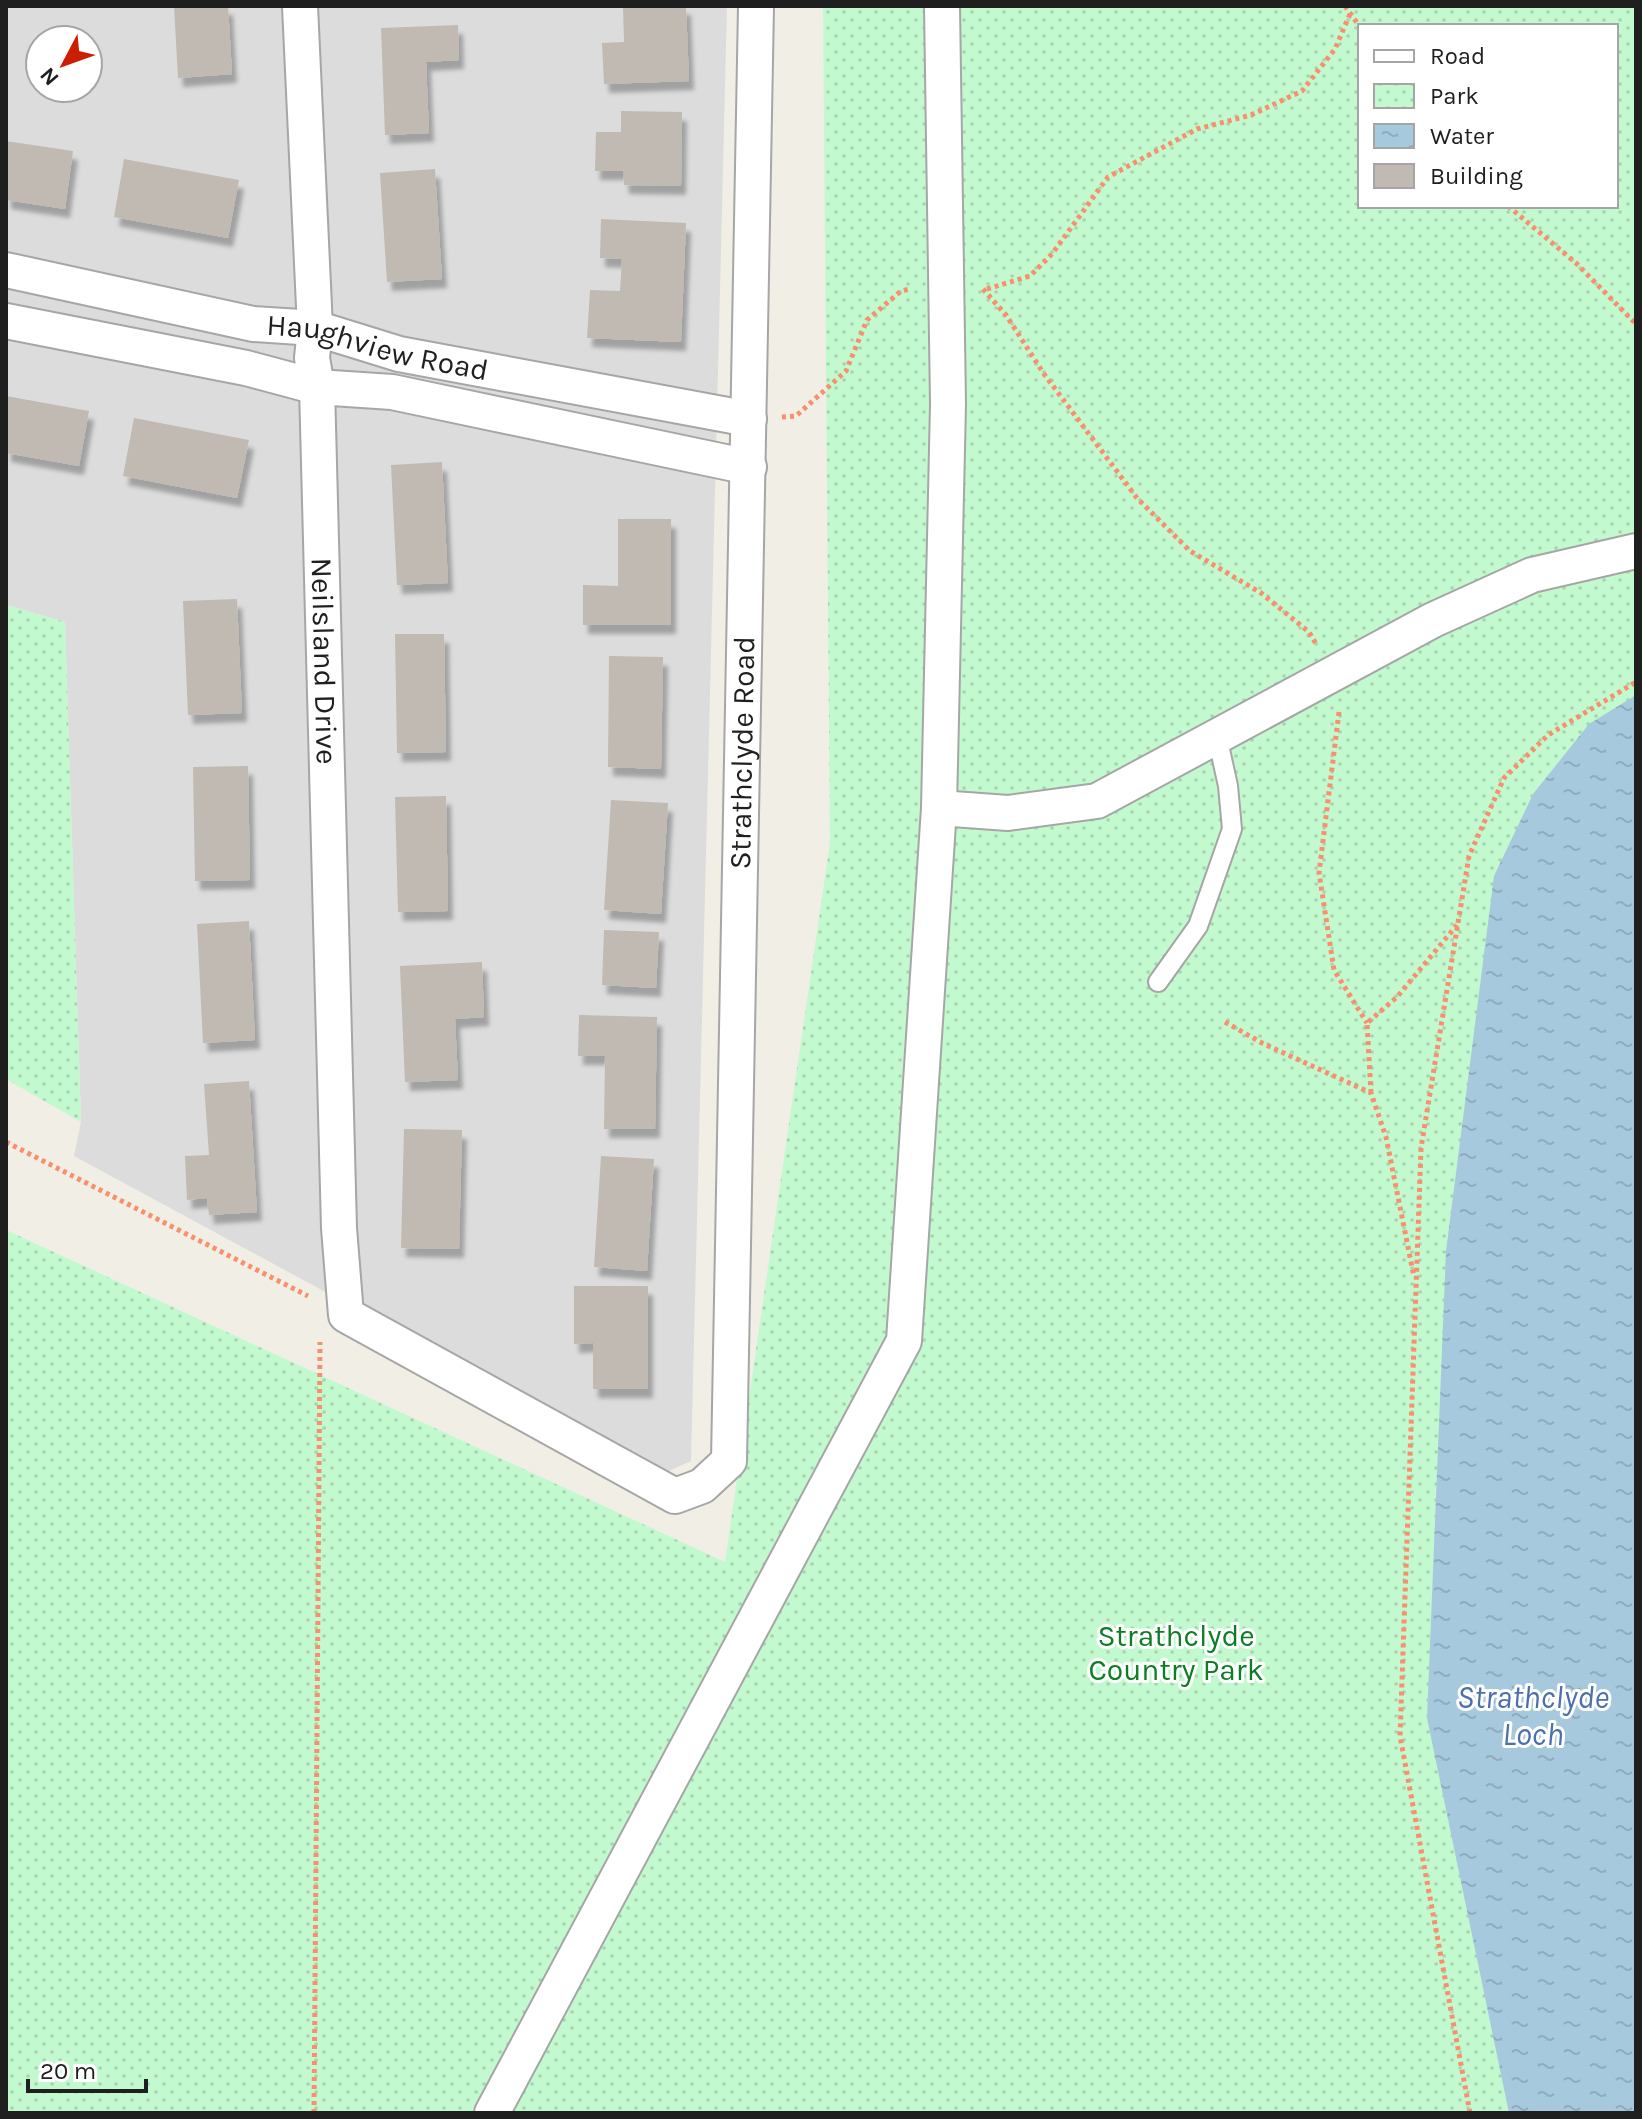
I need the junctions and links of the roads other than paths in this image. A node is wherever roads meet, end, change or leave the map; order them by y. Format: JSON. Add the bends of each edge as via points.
{"nodes":[{"id":1,"x":300,"y":6,"type":"edge"},
{"id":2,"x":756,"y":6,"type":"edge"},
{"id":3,"x":942,"y":6,"type":"edge"},
{"id":4,"x":6,"y":270,"type":"edge"},
{"id":5,"x":6,"y":321,"type":"edge"},
{"id":6,"x":315,"y":328,"type":"junction"},
{"id":7,"x":317,"y":387,"type":"junction"},
{"id":8,"x":749,"y":419,"type":"junction"},
{"id":9,"x":749,"y":467,"type":"junction"},
{"id":10,"x":1636,"y":551,"type":"edge"},
{"id":11,"x":1217,"y":736,"type":"junction"},
{"id":12,"x":939,"y":808,"type":"junction"},
{"id":13,"x":1158,"y":982,"type":"dead end"},
{"id":14,"x":702,"y":1486,"type":"joint"},
{"id":15,"x":492,"y":2113,"type":"edge"}],
"edges":[{"from":1,"to":6,"type":"street","name":"Neilsland Drive"},
{"from":2,"to":8,"type":"street","name":"Strathclyde Road"},
{"from":3,"to":12,"type":"street","via":[[948,404]]},
{"from":4,"to":6,"type":"street","name":"Haughview Road","via":[[253,324]]},
{"from":5,"to":7,"type":"street","name":"Haughview Road"},
{"from":6,"to":7,"type":"street","name":"Neilsland Drive","via":[[312,358]]},
{"from":6,"to":8,"type":"street","name":"Haughview Road","via":[[399,354]]},
{"from":7,"to":9,"type":"street","name":"Haughview Road","via":[[392,392]]},
{"from":7,"to":14,"type":"street","name":"Neilsland Drive","via":[[339,1228],[333,1324],[675,1496]]},
{"from":8,"to":9,"type":"street","name":"Strathclyde Road"},
{"from":9,"to":14,"type":"street","name":"Strathclyde Road","via":[[729,1461]]},
{"from":10,"to":11,"type":"street","via":[[1532,575],[1433,620]]},
{"from":11,"to":12,"type":"street","via":[[1097,801],[1008,813]]},
{"from":11,"to":13,"type":"lane","via":[[1232,829],[1198,926]]},
{"from":12,"to":15,"type":"street","via":[[904,1341]]}]}
